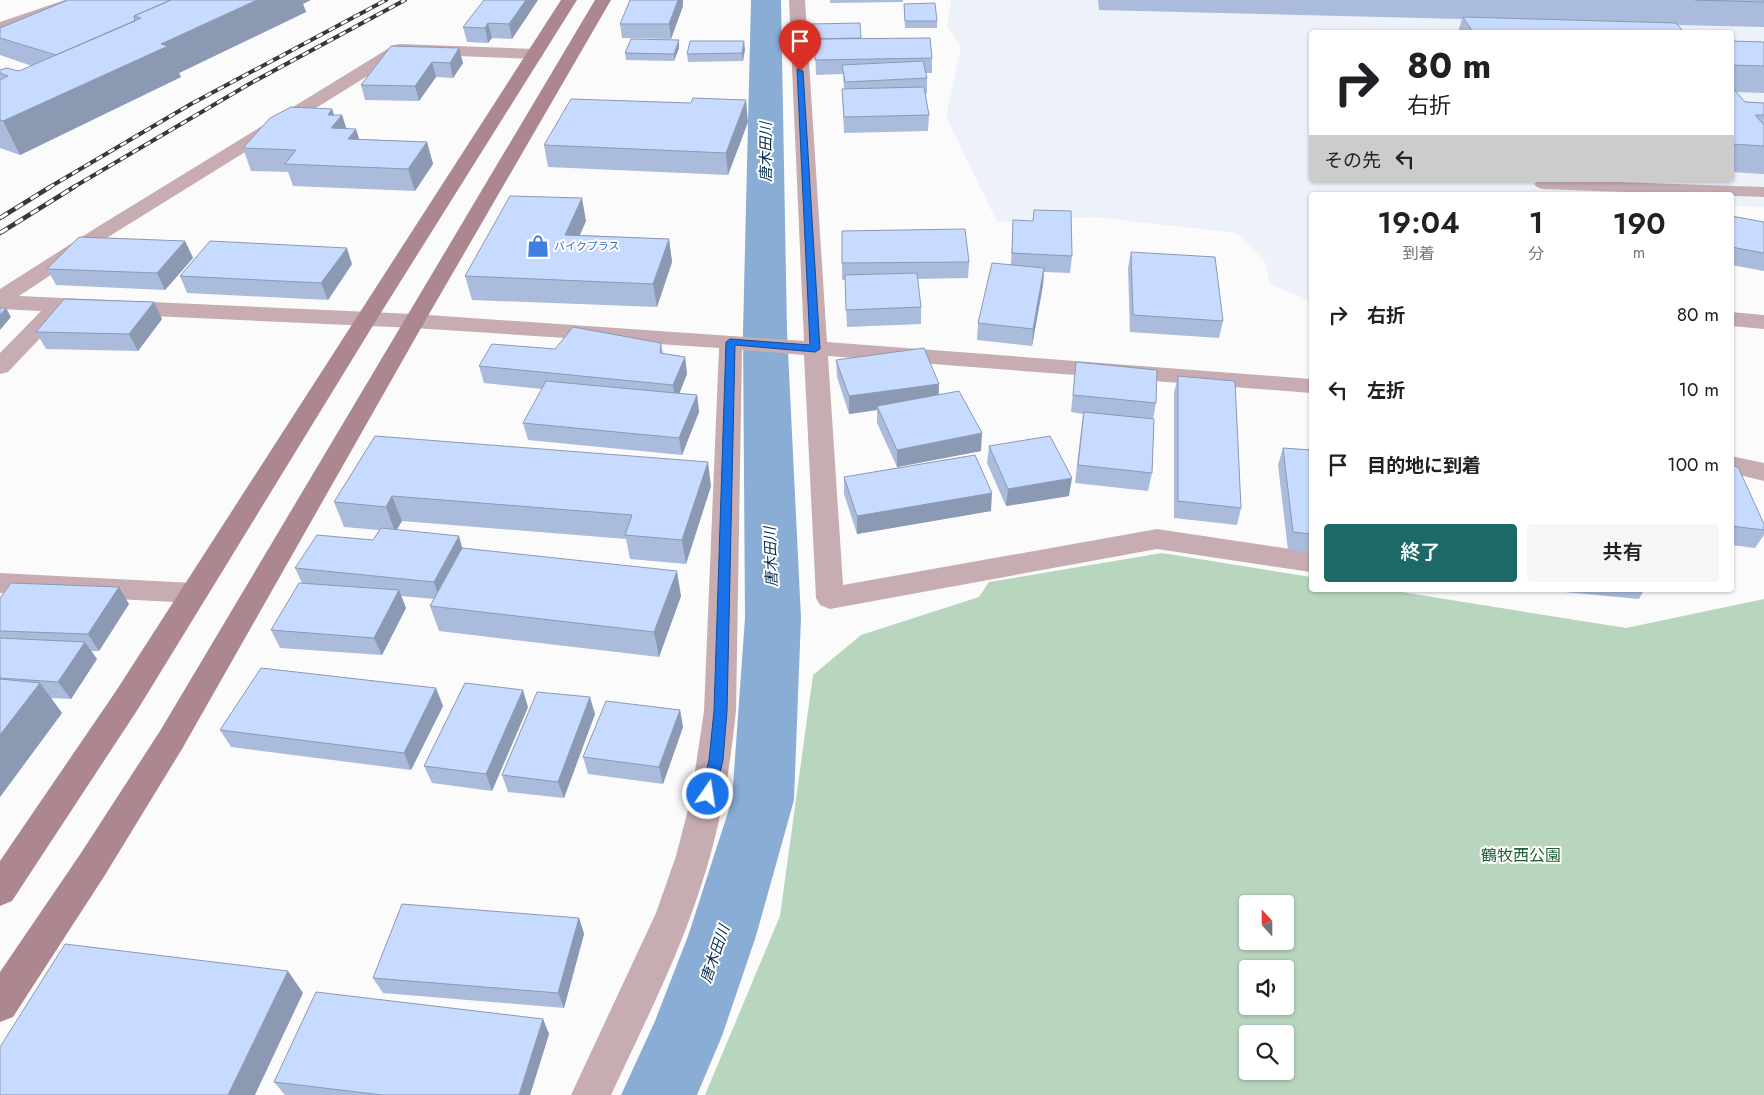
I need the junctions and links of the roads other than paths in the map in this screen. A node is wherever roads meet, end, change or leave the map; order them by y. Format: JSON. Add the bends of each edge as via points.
{"nodes":[{"id":1,"x":82,"y":0,"type":"edge"},
{"id":2,"x":569,"y":0,"type":"edge"},
{"id":3,"x":603,"y":0,"type":"edge"},
{"id":4,"x":797,"y":0,"type":"edge"},
{"id":5,"x":0,"y":27,"type":"edge"},
{"id":6,"x":535,"y":54,"type":"junction"},
{"id":7,"x":1542,"y":184,"type":"dead end"},
{"id":8,"x":1764,"y":192,"type":"edge"},
{"id":9,"x":0,"y":300,"type":"edge"},
{"id":10,"x":60,"y":305,"type":"junction"},
{"id":11,"x":366,"y":318,"type":"junction"},
{"id":12,"x":1734,"y":319,"type":"edge"},
{"id":13,"x":414,"y":320,"type":"junction"},
{"id":14,"x":1764,"y":322,"type":"edge"},
{"id":15,"x":738,"y":342,"type":"junction"},
{"id":16,"x":807,"y":348,"type":"junction"},
{"id":17,"x":0,"y":367,"type":"edge"},
{"id":18,"x":1309,"y":386,"type":"edge"},
{"id":19,"x":1734,"y":465,"type":"edge"},
{"id":20,"x":1764,"y":472,"type":"edge"},
{"id":21,"x":1309,"y":562,"type":"edge"},
{"id":22,"x":0,"y":583,"type":"edge"},
{"id":23,"x":194,"y":593,"type":"junction"},
{"id":24,"x":0,"y":890,"type":"edge"},
{"id":25,"x":0,"y":1004,"type":"edge"},
{"id":26,"x":591,"y":1095,"type":"edge"}],
"edges":[{"from":1,"to":5,"type":"street"},
{"from":2,"to":6,"type":"main road"},
{"from":3,"to":13,"type":"main road"},
{"from":4,"to":16,"type":"street"},
{"from":6,"to":9,"type":"street","via":[[400,49],[106,230]]},
{"from":6,"to":11,"type":"main road"},
{"from":7,"to":8,"type":"lane"},
{"from":9,"to":10,"type":"street"},
{"from":10,"to":11,"type":"street"},
{"from":10,"to":17,"type":"street"},
{"from":11,"to":13,"type":"street"},
{"from":11,"to":23,"type":"main road"},
{"from":12,"to":14,"type":"street"},
{"from":13,"to":15,"type":"street"},
{"from":13,"to":25,"type":"main road","via":[[171,740]]},
{"from":15,"to":16,"type":"street"},
{"from":15,"to":26,"type":"street","via":[[716,760],[686,875],[664,938]]},
{"from":16,"to":18,"type":"street"},
{"from":16,"to":21,"type":"street","via":[[830,598],[1157,539]]},
{"from":19,"to":20,"type":"street"},
{"from":22,"to":23,"type":"street"},
{"from":23,"to":24,"type":"main road"}]}
